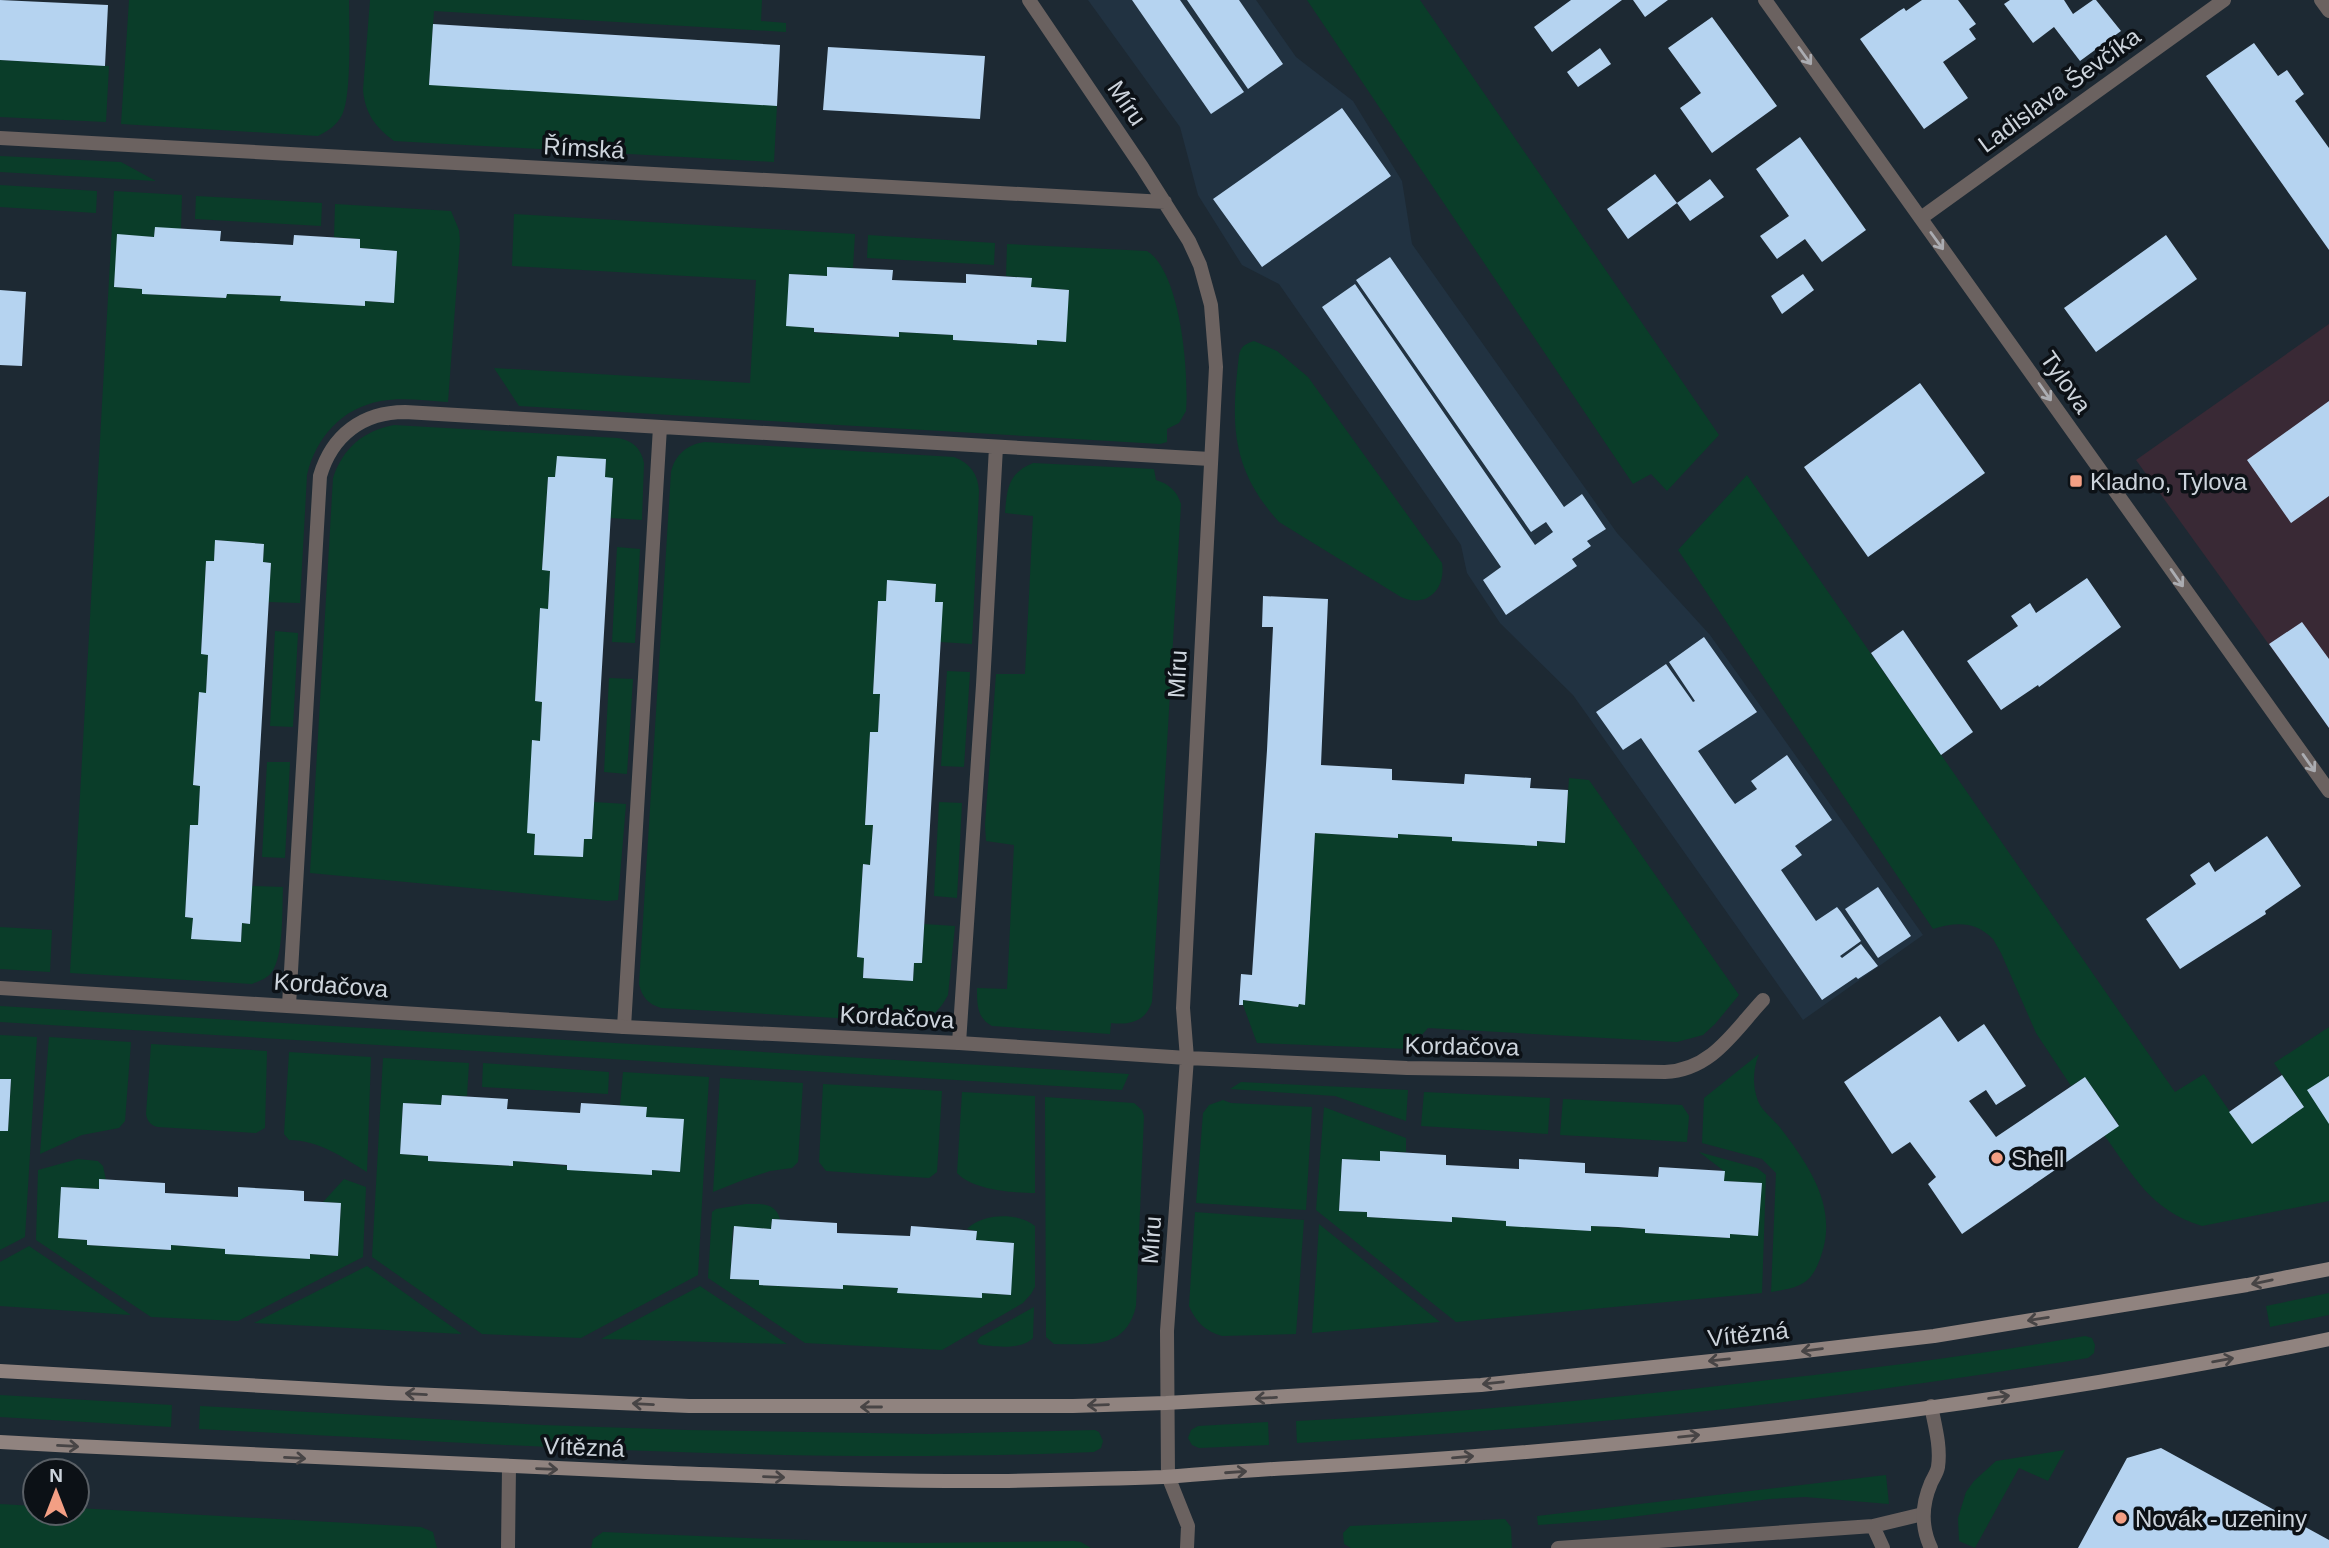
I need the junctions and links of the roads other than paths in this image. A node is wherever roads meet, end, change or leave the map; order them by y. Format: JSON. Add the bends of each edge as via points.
{"nodes":[{"id":1,"x":1029,"y":0,"type":"edge"},
{"id":2,"x":1766,"y":0,"type":"edge"},
{"id":3,"x":2224,"y":0,"type":"edge"},
{"id":4,"x":2321,"y":0,"type":"edge"},
{"id":5,"x":2329,"y":11,"type":"edge"},
{"id":6,"x":0,"y":138,"type":"edge"},
{"id":7,"x":1165,"y":202,"type":"junction"},
{"id":8,"x":1921,"y":218,"type":"junction"},
{"id":9,"x":660,"y":427,"type":"junction"},
{"id":10,"x":996,"y":447,"type":"junction"},
{"id":11,"x":1210,"y":459,"type":"junction"},
{"id":12,"x":2329,"y":791,"type":"edge"},
{"id":13,"x":0,"y":988,"type":"edge"},
{"id":14,"x":1763,"y":1000,"type":"dead end"},
{"id":15,"x":289,"y":1004,"type":"junction"},
{"id":16,"x":624,"y":1027,"type":"junction"},
{"id":17,"x":959,"y":1043,"type":"junction"},
{"id":18,"x":1186,"y":1058,"type":"junction"},
{"id":19,"x":2329,"y":1269,"type":"edge"},
{"id":20,"x":2329,"y":1339,"type":"edge"},
{"id":21,"x":0,"y":1371,"type":"edge"},
{"id":22,"x":1166,"y":1403,"type":"junction"},
{"id":23,"x":1931,"y":1406,"type":"junction"},
{"id":24,"x":0,"y":1442,"type":"edge"},
{"id":25,"x":509,"y":1467,"type":"junction"},
{"id":26,"x":1168,"y":1476,"type":"junction"},
{"id":27,"x":1923,"y":1514,"type":"junction"},
{"id":28,"x":1873,"y":1526,"type":"junction"},
{"id":29,"x":508,"y":1548,"type":"edge"},
{"id":30,"x":1187,"y":1548,"type":"edge"},
{"id":31,"x":1558,"y":1548,"type":"edge"},
{"id":32,"x":1883,"y":1548,"type":"edge"},
{"id":33,"x":1931,"y":1548,"type":"edge"}],
"edges":[{"from":1,"to":7,"type":"street","name":"Míru"},
{"from":2,"to":8,"type":"street","name":"Tylova","one_way":true},
{"from":3,"to":8,"type":"street","name":"Ladislava Ševčíka"},
{"from":4,"to":5,"type":"street"},
{"from":6,"to":7,"type":"street","name":"Římská"},
{"from":7,"to":11,"type":"street","name":"Míru","via":[[1200,265],[1213,315],[1216,367]]},
{"from":8,"to":12,"type":"street","name":"Tylova","one_way":true},
{"from":9,"to":10,"type":"street"},
{"from":9,"to":15,"type":"street","via":[[396,412],[357,424],[329,452],[320,476]]},
{"from":9,"to":16,"type":"street"},
{"from":10,"to":11,"type":"street"},
{"from":10,"to":17,"type":"street"},
{"from":11,"to":18,"type":"street","name":"Míru","via":[[1183,1008]]},
{"from":13,"to":15,"type":"street","name":"Kordačova"},
{"from":14,"to":18,"type":"street","name":"Kordačova","via":[[1709,1059],[1681,1072],[1406,1068]]},
{"from":15,"to":16,"type":"street","name":"Kordačova"},
{"from":16,"to":17,"type":"street","name":"Kordačova"},
{"from":17,"to":18,"type":"street","name":"Kordačova"},
{"from":18,"to":22,"type":"street","name":"Míru"},
{"from":19,"to":22,"type":"main road","name":"Vítězná","one_way":true,"via":[[1934,1336],[1787,1353],[1481,1385]]},
{"from":23,"to":20,"type":"main road","name":"Vítězná","one_way":true},
{"from":22,"to":21,"type":"main road","name":"Vítězná","one_way":true,"via":[[689,1406]]},
{"from":22,"to":26,"type":"street"},
{"from":26,"to":23,"type":"main road","name":"Vítězná","one_way":true,"via":[[1595,1446]]},
{"from":23,"to":27,"type":"street","via":[[1937,1470]]},
{"from":24,"to":25,"type":"main road","name":"Vítězná","one_way":true},
{"from":25,"to":26,"type":"main road","name":"Vítězná","one_way":true,"via":[[861,1480]]},
{"from":25,"to":29,"type":"street"},
{"from":26,"to":30,"type":"street","via":[[1188,1526]]},
{"from":27,"to":28,"type":"street"},
{"from":27,"to":33,"type":"street"},
{"from":28,"to":31,"type":"street"},
{"from":28,"to":32,"type":"street"}]}
